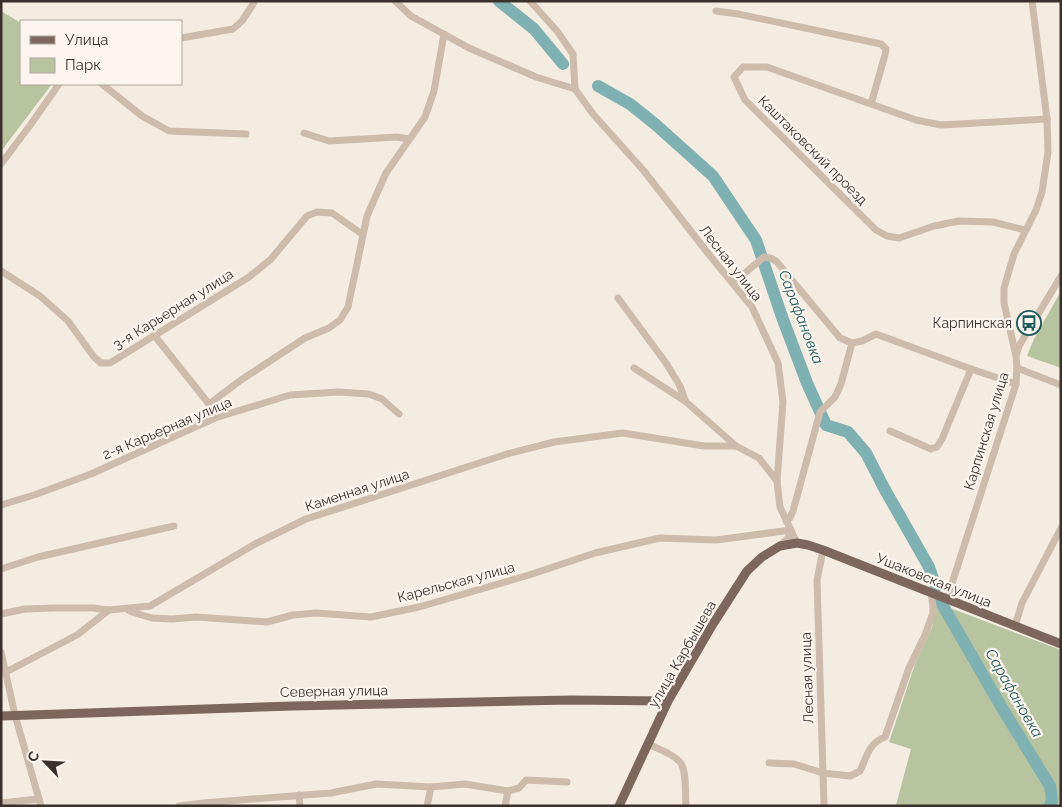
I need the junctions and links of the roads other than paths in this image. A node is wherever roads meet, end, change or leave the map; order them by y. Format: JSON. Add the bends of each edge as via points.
{"nodes":[{"id":1,"x":256,"y":1,"type":"edge"},
{"id":2,"x":394,"y":1,"type":"edge"},
{"id":3,"x":530,"y":1,"type":"edge"},
{"id":4,"x":1032,"y":1,"type":"edge"},
{"id":5,"x":716,"y":11,"type":"dead end"},
{"id":6,"x":444,"y":34,"type":"junction"},
{"id":7,"x":182,"y":38,"type":"edge"},
{"id":8,"x":58,"y":85,"type":"edge"},
{"id":9,"x":103,"y":85,"type":"edge"},
{"id":10,"x":574,"y":89,"type":"junction"},
{"id":11,"x":871,"y":104,"type":"junction"},
{"id":12,"x":1047,"y":119,"type":"junction"},
{"id":13,"x":304,"y":133,"type":"dead end"},
{"id":14,"x":246,"y":134,"type":"dead end"},
{"id":15,"x":409,"y":139,"type":"junction"},
{"id":16,"x":1,"y":164,"type":"edge"},
{"id":17,"x":1025,"y":230,"type":"junction"},
{"id":18,"x":362,"y":234,"type":"junction"},
{"id":19,"x":1,"y":271,"type":"edge"},
{"id":20,"x":1061,"y":276,"type":"edge"},
{"id":21,"x":733,"y":283,"type":"junction"},
{"id":22,"x":618,"y":298,"type":"dead end"},
{"id":23,"x":154,"y":335,"type":"junction"},
{"id":24,"x":852,"y":343,"type":"junction"},
{"id":25,"x":1016,"y":356,"type":"junction"},
{"id":26,"x":634,"y":368,"type":"dead end"},
{"id":27,"x":1018,"y":368,"type":"junction"},
{"id":28,"x":971,"y":369,"type":"junction"},
{"id":29,"x":1016,"y":384,"type":"junction"},
{"id":30,"x":1061,"y":385,"type":"edge"},
{"id":31,"x":685,"y":401,"type":"junction"},
{"id":32,"x":209,"y":404,"type":"junction"},
{"id":33,"x":399,"y":414,"type":"dead end"},
{"id":34,"x":215,"y":418,"type":"junction"},
{"id":35,"x":890,"y":431,"type":"dead end"},
{"id":36,"x":736,"y":446,"type":"junction"},
{"id":37,"x":776,"y":481,"type":"junction"},
{"id":38,"x":1,"y":505,"type":"edge"},
{"id":39,"x":786,"y":521,"type":"junction"},
{"id":40,"x":174,"y":526,"type":"dead end"},
{"id":41,"x":1061,"y":528,"type":"edge"},
{"id":42,"x":790,"y":530,"type":"junction"},
{"id":43,"x":797,"y":543,"type":"junction"},
{"id":44,"x":780,"y":546,"type":"junction"},
{"id":45,"x":823,"y":550,"type":"junction"},
{"id":46,"x":1,"y":569,"type":"edge"},
{"id":47,"x":931,"y":593,"type":"junction"},
{"id":48,"x":946,"y":599,"type":"junction"},
{"id":49,"x":126,"y":608,"type":"junction"},
{"id":50,"x":109,"y":610,"type":"junction"},
{"id":51,"x":1,"y":614,"type":"edge"},
{"id":52,"x":1015,"y":626,"type":"junction"},
{"id":53,"x":1061,"y":644,"type":"edge"},
{"id":54,"x":1,"y":652,"type":"edge"},
{"id":55,"x":6,"y":672,"type":"junction"},
{"id":56,"x":668,"y":700,"type":"junction"},
{"id":57,"x":15,"y":714,"type":"junction"},
{"id":58,"x":1,"y":716,"type":"edge"},
{"id":59,"x":648,"y":744,"type":"junction"},
{"id":60,"x":769,"y":763,"type":"dead end"},
{"id":61,"x":823,"y":773,"type":"junction"},
{"id":62,"x":567,"y":782,"type":"dead end"},
{"id":63,"x":431,"y":786,"type":"junction"},
{"id":64,"x":508,"y":791,"type":"junction"},
{"id":65,"x":299,"y":795,"type":"junction"},
{"id":66,"x":40,"y":802,"type":"edge"},
{"id":67,"x":1,"y":803,"type":"edge"},
{"id":68,"x":203,"y":804,"type":"edge"},
{"id":69,"x":179,"y":806,"type":"edge"},
{"id":70,"x":300,"y":806,"type":"edge"},
{"id":71,"x":428,"y":806,"type":"edge"},
{"id":72,"x":505,"y":806,"type":"edge"},
{"id":73,"x":619,"y":806,"type":"edge"},
{"id":74,"x":686,"y":806,"type":"edge"},
{"id":75,"x":824,"y":806,"type":"edge"}],
"edges":[{"from":1,"to":7,"type":"street","via":[[234,30]]},
{"from":2,"to":6,"type":"street","via":[[411,16]]},
{"from":3,"to":10,"type":"street","via":[[557,31],[572,54]]},
{"from":4,"to":12,"type":"street"},
{"from":5,"to":11,"type":"street","via":[[881,44],[886,49],[885,55]]},
{"from":6,"to":10,"type":"street","via":[[536,77]]},
{"from":6,"to":15,"type":"street","name":"2-я Карьерная улица","via":[[434,91],[425,117]]},
{"from":8,"to":16,"type":"street"},
{"from":9,"to":14,"type":"street","via":[[142,116],[169,131]]},
{"from":10,"to":21,"type":"street","name":"Лесная улица"},
{"from":11,"to":12,"type":"street","name":"Каштаковский проезд","via":[[941,125]]},
{"from":11,"to":17,"type":"street","name":"Каштаковский проезд","via":[[767,67],[743,67],[734,77],[745,100],[876,230],[887,236],[899,238],[959,221],[993,222]]},
{"from":12,"to":17,"type":"street","via":[[1048,152],[1042,192]]},
{"from":13,"to":15,"type":"street","via":[[329,141]]},
{"from":15,"to":18,"type":"street","name":"2-я Карьерная улица","via":[[386,173]]},
{"from":17,"to":25,"type":"street","via":[[1004,288],[1004,303]]},
{"from":18,"to":23,"type":"street","name":"3-я Карьерная улица","via":[[332,213],[317,212],[307,216],[271,259],[249,277]]},
{"from":18,"to":32,"type":"street","name":"2-я Карьерная улица","via":[[348,307],[340,320],[305,338]]},
{"from":19,"to":23,"type":"street","name":"3-я Карьерная улица","via":[[40,296],[68,321],[100,363],[110,363]]},
{"from":20,"to":25,"type":"street","name":"Карпинская улица"},
{"from":21,"to":24,"type":"street","via":[[762,258],[776,261],[840,338]]},
{"from":21,"to":37,"type":"street","name":"Лесная улица","via":[[752,306],[778,363],[783,402]]},
{"from":22,"to":31,"type":"street","via":[[666,363]]},
{"from":23,"to":32,"type":"street"},
{"from":24,"to":28,"type":"street","via":[[876,334]]},
{"from":24,"to":39,"type":"street","via":[[835,397],[820,412],[793,511]]},
{"from":25,"to":27,"type":"street","name":"Карпинская улица"},
{"from":26,"to":31,"type":"street"},
{"from":27,"to":29,"type":"street","name":"Карпинская улица"},
{"from":27,"to":30,"type":"street"},
{"from":28,"to":29,"type":"street"},
{"from":28,"to":35,"type":"street","via":[[937,447],[931,449]]},
{"from":29,"to":48,"type":"street","name":"Карпинская улица"},
{"from":31,"to":36,"type":"street"},
{"from":32,"to":34,"type":"street"},
{"from":33,"to":34,"type":"street","name":"2-я Карьерная улица","via":[[382,399],[369,394],[338,392],[290,395]]},
{"from":34,"to":38,"type":"street","name":"2-я Карьерная улица","via":[[91,474]]},
{"from":36,"to":37,"type":"street","via":[[759,458]]},
{"from":36,"to":49,"type":"street","name":"Каменная улица","via":[[704,446],[623,433],[554,442],[507,454],[306,519],[255,544],[150,606]]},
{"from":37,"to":39,"type":"street","name":"Лесная улица"},
{"from":39,"to":42,"type":"street","name":"Лесная улица"},
{"from":40,"to":46,"type":"street","via":[[38,557]]},
{"from":41,"to":52,"type":"street","via":[[1022,603]]},
{"from":42,"to":43,"type":"street","name":"Лесная улица"},
{"from":42,"to":44,"type":"street","via":[[788,538]]},
{"from":42,"to":49,"type":"street","name":"Карельская улица","via":[[716,540],[660,538],[595,553],[419,607],[371,617],[316,613],[267,622],[196,617],[172,620],[152,618]]},
{"from":43,"to":44,"type":"main road","name":"улица Карбышева"},
{"from":43,"to":45,"type":"main road","name":"Ушаковская улица"},
{"from":44,"to":56,"type":"main road","name":"улица Карбышева","via":[[747,571]]},
{"from":45,"to":47,"type":"main road","name":"Ушаковская улица"},
{"from":45,"to":61,"type":"street","name":"Лесная улица","via":[[817,580]]},
{"from":47,"to":48,"type":"main road","name":"Ушаковская улица"},
{"from":47,"to":61,"type":"street","via":[[933,613],[909,668],[885,737],[871,746],[860,771],[850,776]]},
{"from":48,"to":52,"type":"main road","name":"Ушаковская улица"},
{"from":49,"to":50,"type":"street","name":"Каменная улица"},
{"from":50,"to":51,"type":"street","name":"Каменная улица","via":[[26,609]]},
{"from":50,"to":55,"type":"street","via":[[77,635]]},
{"from":52,"to":53,"type":"main road","name":"Ушаковская улица"},
{"from":54,"to":55,"type":"street"},
{"from":55,"to":57,"type":"street"},
{"from":56,"to":57,"type":"main road","name":"Северная улица"},
{"from":56,"to":59,"type":"main road","name":"улица Карбышева"},
{"from":57,"to":58,"type":"main road","name":"Северная улица"},
{"from":57,"to":66,"type":"street"},
{"from":59,"to":73,"type":"main road","name":"улица Карбышева"},
{"from":59,"to":74,"type":"street","via":[[682,763]]},
{"from":60,"to":61,"type":"street","via":[[794,764]]},
{"from":61,"to":75,"type":"street","name":"Лесная улица"},
{"from":62,"to":64,"type":"street","via":[[526,780],[520,788]]},
{"from":63,"to":64,"type":"street","via":[[465,784]]},
{"from":63,"to":65,"type":"street","via":[[376,784],[331,793]]},
{"from":63,"to":71,"type":"street"},
{"from":64,"to":72,"type":"street"},
{"from":65,"to":68,"type":"street"},
{"from":65,"to":70,"type":"street"},
{"from":66,"to":67,"type":"street"},
{"from":68,"to":69,"type":"street"}]}
